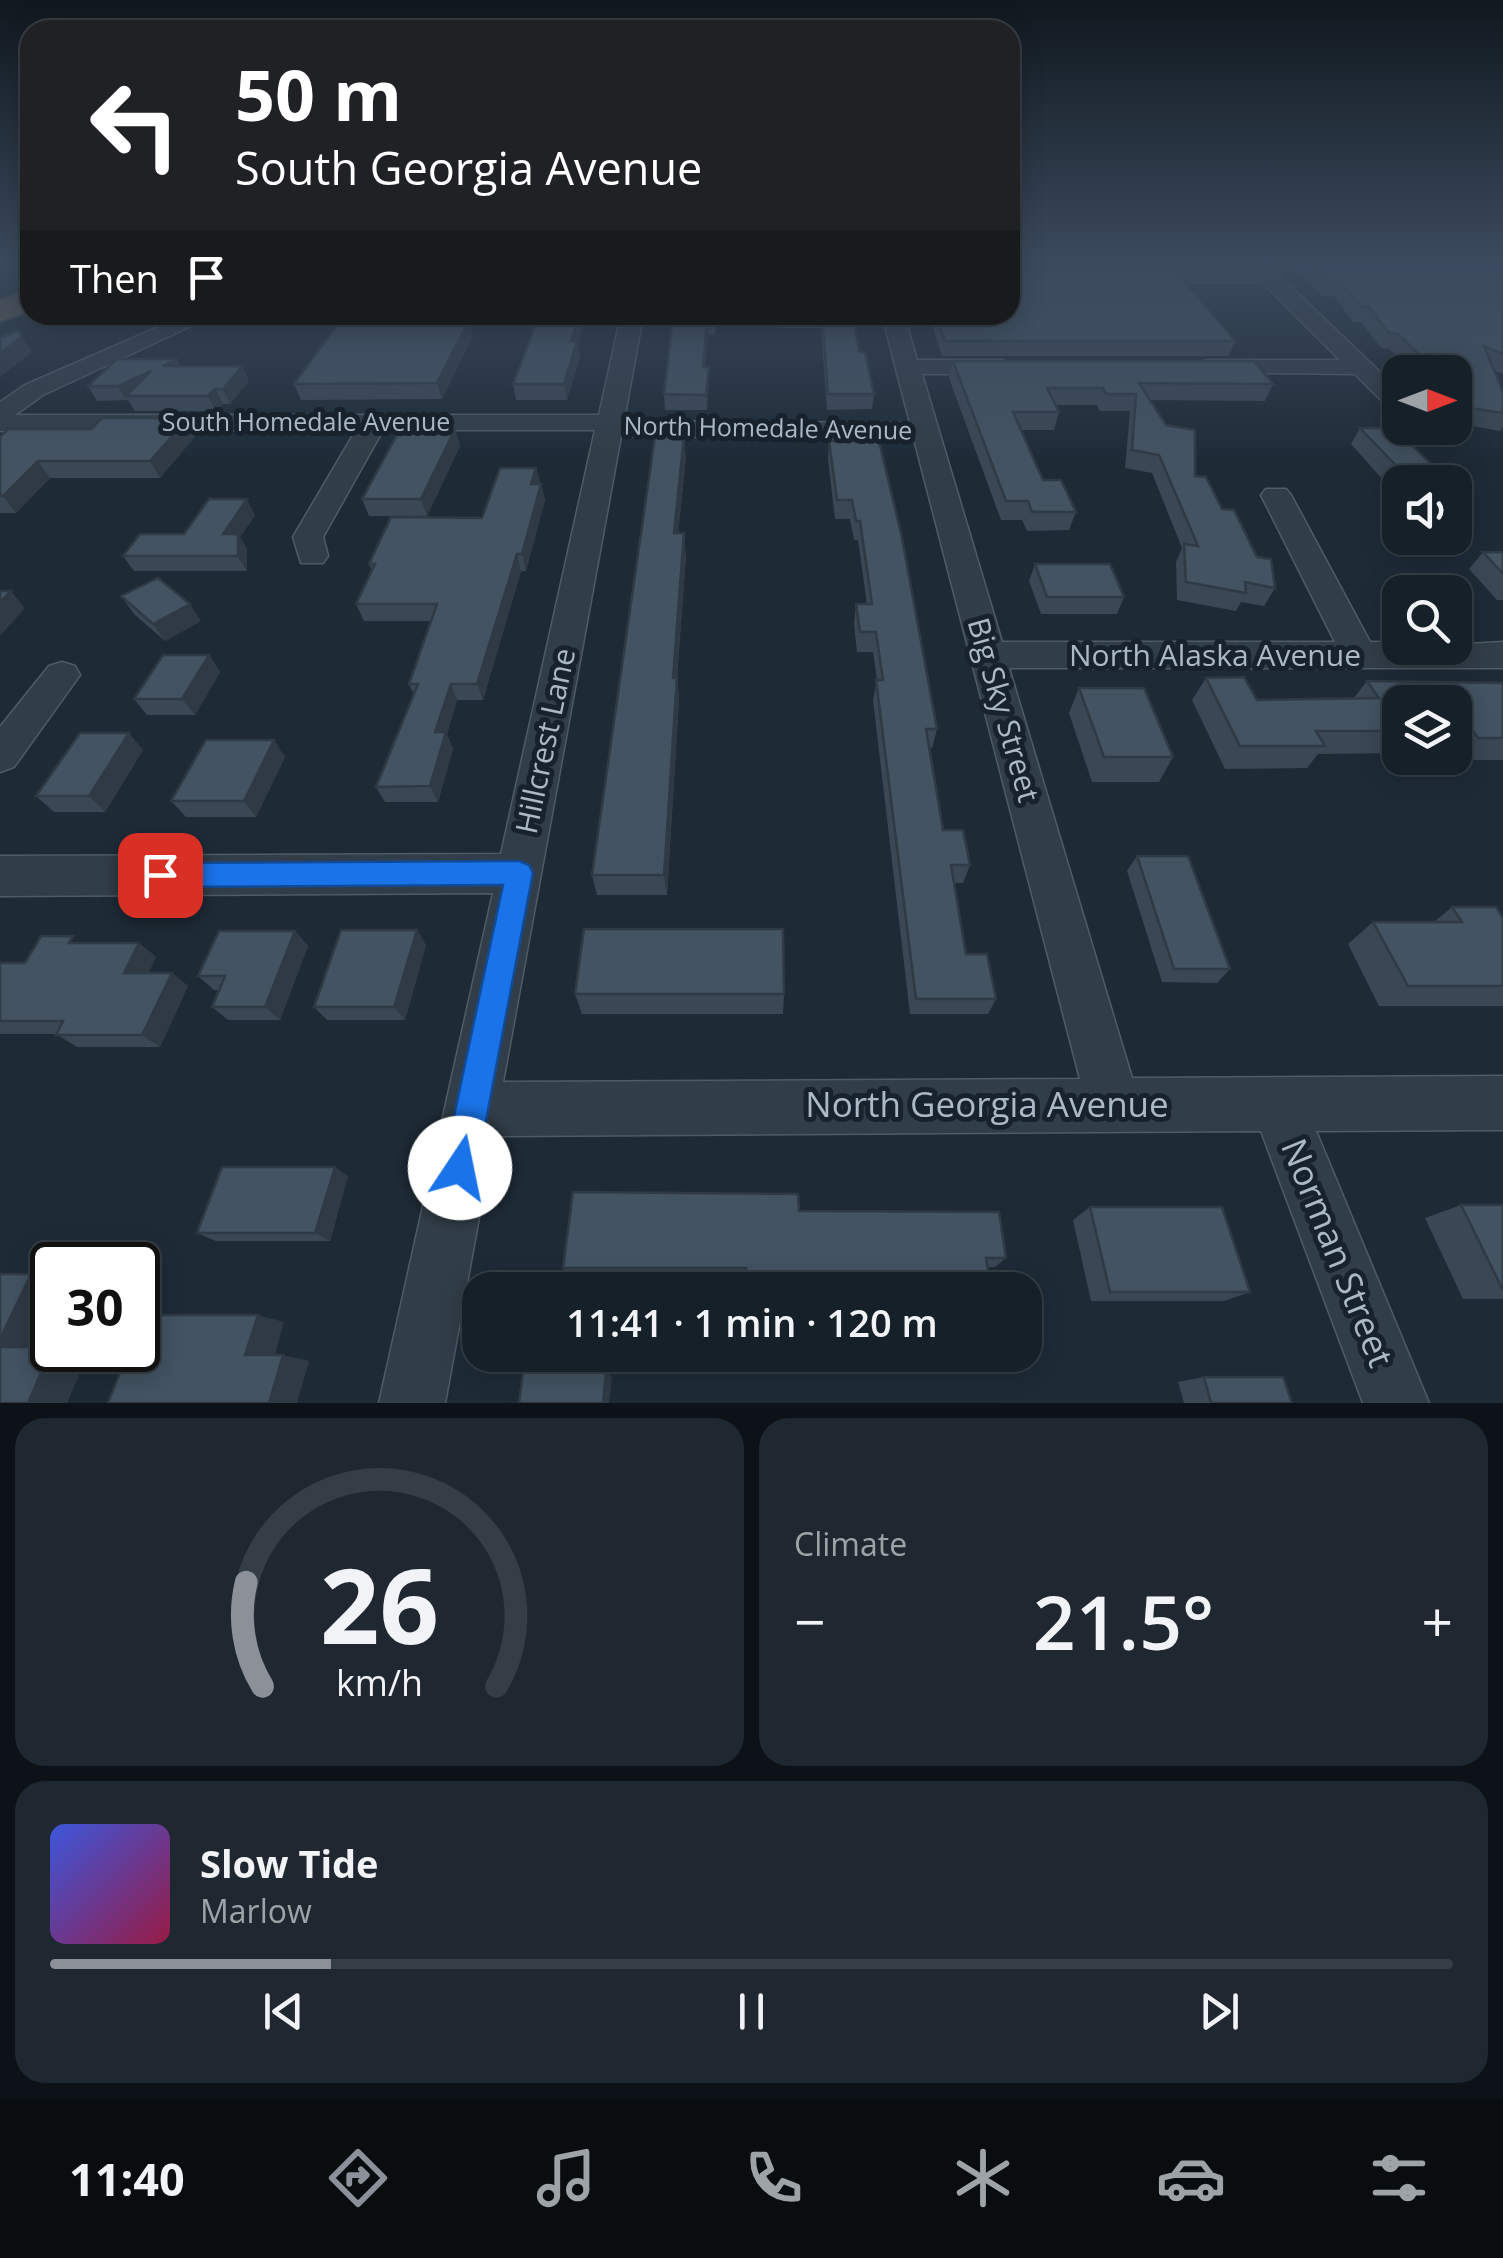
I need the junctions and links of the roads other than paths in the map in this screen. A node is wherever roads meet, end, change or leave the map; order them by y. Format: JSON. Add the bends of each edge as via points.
{"nodes":[{"id":1,"x":169,"y":330,"type":"edge"},
{"id":2,"x":629,"y":330,"type":"edge"},
{"id":3,"x":897,"y":330,"type":"edge"},
{"id":4,"x":1322,"y":330,"type":"edge"},
{"id":5,"x":908,"y":367,"type":"junction"},
{"id":6,"x":1026,"y":367,"type":"edge"},
{"id":7,"x":1183,"y":367,"type":"edge"},
{"id":8,"x":1360,"y":367,"type":"junction"},
{"id":9,"x":1382,"y":388,"type":"edge"},
{"id":10,"x":0,"y":414,"type":"edge"},
{"id":11,"x":374,"y":422,"type":"junction"},
{"id":12,"x":0,"y":423,"type":"edge"},
{"id":13,"x":611,"y":426,"type":"junction"},
{"id":14,"x":926,"y":431,"type":"junction"},
{"id":15,"x":1276,"y":495,"type":"dead end"},
{"id":16,"x":312,"y":556,"type":"dead end"},
{"id":17,"x":987,"y":655,"type":"junction"},
{"id":18,"x":1503,"y":655,"type":"edge"},
{"id":19,"x":1360,"y":656,"type":"junction"},
{"id":20,"x":62,"y":675,"type":"dead end"},
{"id":21,"x":0,"y":756,"type":"edge"},
{"id":22,"x":519,"y":873,"type":"junction"},
{"id":23,"x":0,"y":876,"type":"edge"},
{"id":24,"x":1503,"y":1103,"type":"edge"},
{"id":25,"x":1113,"y":1104,"type":"junction"},
{"id":26,"x":1278,"y":1104,"type":"junction"},
{"id":27,"x":472,"y":1109,"type":"junction"},
{"id":28,"x":412,"y":1403,"type":"edge"},
{"id":29,"x":1396,"y":1403,"type":"edge"}],
"edges":[{"from":1,"to":10,"type":"street","via":[[34,390]]},
{"from":2,"to":13,"type":"street","name":"Hillcrest Lane"},
{"from":3,"to":5,"type":"street","name":"Big Sky Street"},
{"from":4,"to":8,"type":"street"},
{"from":5,"to":6,"type":"street"},
{"from":5,"to":14,"type":"street","name":"Big Sky Street"},
{"from":7,"to":8,"type":"street"},
{"from":8,"to":9,"type":"street"},
{"from":11,"to":12,"type":"street","name":"South Homedale Avenue"},
{"from":11,"to":13,"type":"street","name":"South Homedale Avenue"},
{"from":11,"to":16,"type":"street","via":[[308,537]]},
{"from":13,"to":14,"type":"street","name":"North Homedale Avenue"},
{"from":13,"to":22,"type":"street","name":"Hillcrest Lane"},
{"from":14,"to":17,"type":"street","name":"Big Sky Street"},
{"from":15,"to":19,"type":"street"},
{"from":17,"to":19,"type":"street","name":"North Alaska Avenue"},
{"from":17,"to":25,"type":"street","name":"Big Sky Street"},
{"from":18,"to":19,"type":"street","name":"North Alaska Avenue"},
{"from":20,"to":21,"type":"street"},
{"from":22,"to":23,"type":"street"},
{"from":22,"to":27,"type":"street","name":"Hillcrest Lane"},
{"from":24,"to":26,"type":"street","name":"North Georgia Avenue"},
{"from":25,"to":26,"type":"street","name":"North Georgia Avenue"},
{"from":25,"to":27,"type":"street","name":"North Georgia Avenue"},
{"from":26,"to":29,"type":"street","name":"Norman Street"},
{"from":27,"to":28,"type":"street","name":"Hillcrest Lane"}]}
